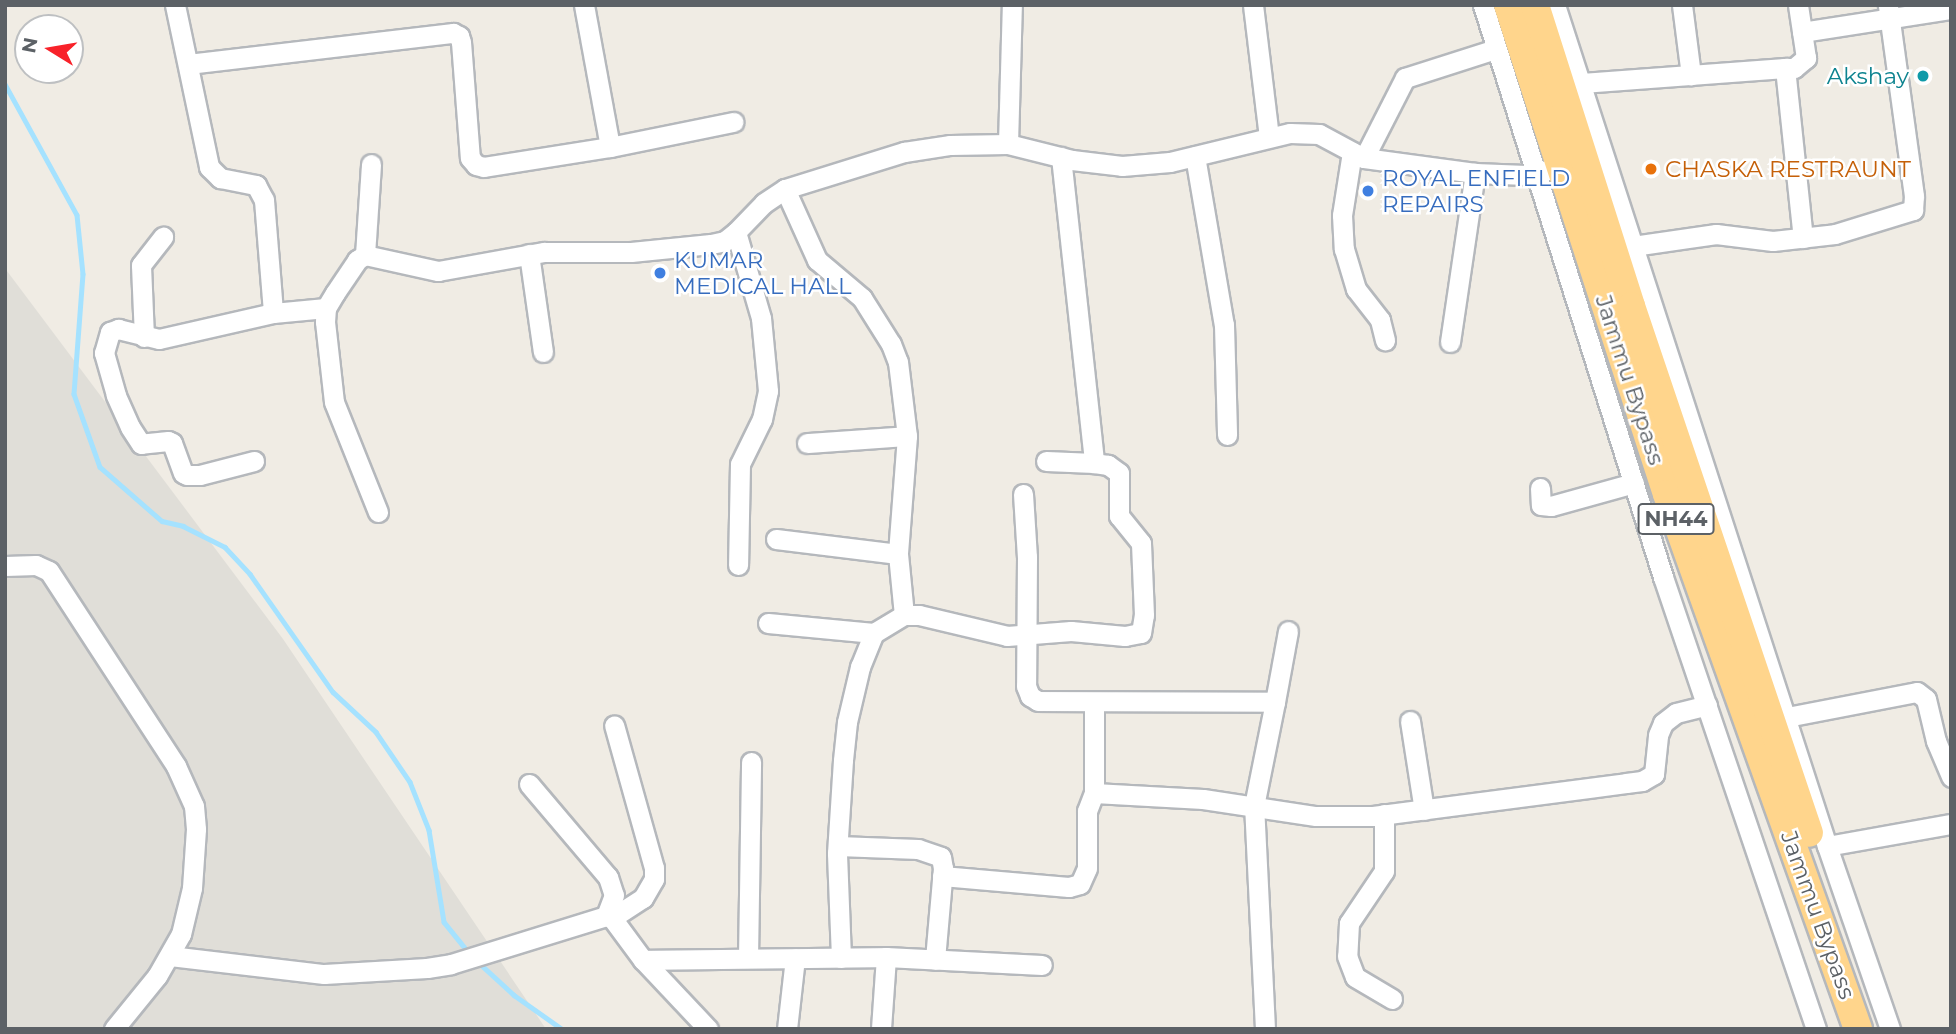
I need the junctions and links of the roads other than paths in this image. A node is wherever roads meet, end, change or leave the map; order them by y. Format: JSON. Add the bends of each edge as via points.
{"nodes":[{"id":1,"x":175,"y":5,"type":"edge"},
{"id":2,"x":584,"y":5,"type":"edge"},
{"id":3,"x":1012,"y":5,"type":"edge"},
{"id":4,"x":1253,"y":5,"type":"edge"},
{"id":5,"x":1473,"y":5,"type":"edge"},
{"id":6,"x":1483,"y":5,"type":"edge"},
{"id":7,"x":1507,"y":5,"type":"edge"},
{"id":8,"x":1535,"y":5,"type":"edge"},
{"id":9,"x":1555,"y":5,"type":"edge"},
{"id":10,"x":1682,"y":5,"type":"edge"},
{"id":11,"x":1798,"y":5,"type":"edge"},
{"id":12,"x":1951,"y":9,"type":"edge"},
{"id":13,"x":1889,"y":12,"type":"edge"},
{"id":14,"x":1802,"y":32,"type":"junction"},
{"id":15,"x":1489,"y":51,"type":"junction"},
{"id":16,"x":188,"y":64,"type":"junction"},
{"id":17,"x":1784,"y":68,"type":"junction"},
{"id":18,"x":1691,"y":75,"type":"junction"},
{"id":19,"x":1581,"y":83,"type":"junction"},
{"id":20,"x":733,"y":122,"type":"dead end"},
{"id":21,"x":1269,"y":136,"type":"junction"},
{"id":22,"x":1008,"y":144,"type":"junction"},
{"id":23,"x":610,"y":146,"type":"junction"},
{"id":24,"x":1358,"y":155,"type":"junction"},
{"id":25,"x":1195,"y":156,"type":"junction"},
{"id":26,"x":1061,"y":157,"type":"junction"},
{"id":27,"x":371,"y":164,"type":"dead end"},
{"id":28,"x":1541,"y":171,"type":"junction"},
{"id":29,"x":1475,"y":173,"type":"junction"},
{"id":30,"x":785,"y":189,"type":"junction"},
{"id":31,"x":736,"y":232,"type":"junction"},
{"id":32,"x":163,"y":237,"type":"dead end"},
{"id":33,"x":1803,"y":238,"type":"junction"},
{"id":34,"x":1633,"y":246,"type":"junction"},
{"id":35,"x":529,"y":254,"type":"junction"},
{"id":36,"x":365,"y":255,"type":"junction"},
{"id":37,"x":326,"y":308,"type":"junction"},
{"id":38,"x":273,"y":313,"type":"junction"},
{"id":39,"x":144,"y":337,"type":"junction"},
{"id":40,"x":1385,"y":340,"type":"dead end"},
{"id":41,"x":1450,"y":342,"type":"dead end"},
{"id":42,"x":543,"y":352,"type":"dead end"},
{"id":43,"x":1227,"y":435,"type":"dead end"},
{"id":44,"x":907,"y":436,"type":"junction"},
{"id":45,"x":807,"y":443,"type":"dead end"},
{"id":46,"x":254,"y":461,"type":"dead end"},
{"id":47,"x":1046,"y":461,"type":"dead end"},
{"id":48,"x":1094,"y":463,"type":"junction"},
{"id":49,"x":1634,"y":483,"type":"junction"},
{"id":50,"x":1540,"y":488,"type":"dead end"},
{"id":51,"x":1023,"y":494,"type":"dead end"},
{"id":52,"x":378,"y":512,"type":"dead end"},
{"id":53,"x":776,"y":539,"type":"dead end"},
{"id":54,"x":898,"y":554,"type":"junction"},
{"id":55,"x":738,"y":565,"type":"dead end"},
{"id":56,"x":5,"y":566,"type":"edge"},
{"id":57,"x":904,"y":615,"type":"junction"},
{"id":58,"x":768,"y":623,"type":"dead end"},
{"id":59,"x":1287,"y":631,"type":"dead end"},
{"id":60,"x":874,"y":633,"type":"junction"},
{"id":61,"x":1024,"y":635,"type":"junction"},
{"id":62,"x":1094,"y":702,"type":"junction"},
{"id":63,"x":1275,"y":702,"type":"junction"},
{"id":64,"x":1707,"y":705,"type":"junction"},
{"id":65,"x":1787,"y":717,"type":"junction"},
{"id":66,"x":1410,"y":721,"type":"dead end"},
{"id":67,"x":614,"y":725,"type":"dead end"},
{"id":68,"x":751,"y":762,"type":"dead end"},
{"id":69,"x":1951,"y":777,"type":"edge"},
{"id":70,"x":528,"y":784,"type":"dead end"},
{"id":71,"x":1094,"y":793,"type":"junction"},
{"id":72,"x":1255,"y":806,"type":"junction"},
{"id":73,"x":1424,"y":810,"type":"junction"},
{"id":74,"x":1384,"y":814,"type":"junction"},
{"id":75,"x":1951,"y":824,"type":"edge"},
{"id":76,"x":838,"y":846,"type":"junction"},
{"id":77,"x":1827,"y":846,"type":"junction"},
{"id":78,"x":942,"y":876,"type":"junction"},
{"id":79,"x":609,"y":917,"type":"junction"},
{"id":80,"x":170,"y":956,"type":"junction"},
{"id":81,"x":886,"y":957,"type":"junction"},
{"id":82,"x":747,"y":958,"type":"junction"},
{"id":83,"x":795,"y":958,"type":"junction"},
{"id":84,"x":841,"y":958,"type":"junction"},
{"id":85,"x":643,"y":960,"type":"junction"},
{"id":86,"x":935,"y":960,"type":"junction"},
{"id":87,"x":1042,"y":965,"type":"dead end"},
{"id":88,"x":1392,"y":999,"type":"dead end"},
{"id":89,"x":114,"y":1029,"type":"edge"},
{"id":90,"x":708,"y":1029,"type":"edge"},
{"id":91,"x":788,"y":1029,"type":"edge"},
{"id":92,"x":881,"y":1029,"type":"edge"},
{"id":93,"x":1265,"y":1029,"type":"edge"},
{"id":94,"x":1816,"y":1029,"type":"edge"},
{"id":95,"x":1858,"y":1029,"type":"edge"},
{"id":96,"x":1876,"y":1029,"type":"edge"},
{"id":97,"x":1890,"y":1029,"type":"edge"}],
"edges":[{"from":1,"to":16,"type":"street"},
{"from":2,"to":23,"type":"street"},
{"from":3,"to":22,"type":"street"},
{"from":4,"to":21,"type":"street"},
{"from":5,"to":15,"type":"street"},
{"from":6,"to":28,"type":"street"},
{"from":7,"to":28,"type":"highway","name":"Jammu Bypass","number":"NH44"},
{"from":8,"to":96,"type":"highway","name":"Jammu Bypass","number":"NH44","via":[[1630,306]]},
{"from":9,"to":19,"type":"street"},
{"from":10,"to":18,"type":"street"},
{"from":11,"to":14,"type":"street"},
{"from":12,"to":13,"type":"street"},
{"from":13,"to":14,"type":"street"},
{"from":13,"to":33,"type":"street","via":[[1913,210],[1835,234]]},
{"from":14,"to":17,"type":"street","via":[[1806,58],[1794,68]]},
{"from":15,"to":24,"type":"street","via":[[1405,78]]},
{"from":15,"to":28,"type":"street"},
{"from":16,"to":23,"type":"street","via":[[453,33],[461,42],[470,158],[476,165]]},
{"from":16,"to":38,"type":"street","via":[[208,167],[220,178],[256,185],[264,200]]},
{"from":17,"to":18,"type":"street"},
{"from":17,"to":33,"type":"street"},
{"from":18,"to":19,"type":"street"},
{"from":19,"to":34,"type":"street"},
{"from":20,"to":23,"type":"street"},
{"from":21,"to":24,"type":"street","via":[[1319,134]]},
{"from":21,"to":25,"type":"street"},
{"from":22,"to":26,"type":"street"},
{"from":22,"to":30,"type":"street","via":[[904,152]]},
{"from":24,"to":29,"type":"street"},
{"from":24,"to":40,"type":"street","via":[[1342,215],[1344,249],[1356,289],[1380,320]]},
{"from":25,"to":26,"type":"street","via":[[1122,166]]},
{"from":25,"to":43,"type":"street","via":[[1224,325]]},
{"from":26,"to":48,"type":"street"},
{"from":27,"to":36,"type":"street"},
{"from":28,"to":29,"type":"street"},
{"from":28,"to":49,"type":"street"},
{"from":28,"to":95,"type":"highway","name":"Jammu Bypass","number":"NH44","via":[[1667,494]]},
{"from":29,"to":41,"type":"street"},
{"from":30,"to":31,"type":"street"},
{"from":30,"to":44,"type":"street","via":[[817,260],[862,298],[891,344],[898,362]]},
{"from":31,"to":35,"type":"street","via":[[711,244],[631,252]]},
{"from":31,"to":55,"type":"street","via":[[761,318],[768,391],[762,419],[740,464]]},
{"from":32,"to":39,"type":"street","via":[[141,265]]},
{"from":33,"to":34,"type":"street","via":[[1773,241],[1716,234]]},
{"from":34,"to":65,"type":"street"},
{"from":35,"to":36,"type":"street","via":[[438,271]]},
{"from":35,"to":42,"type":"street"},
{"from":36,"to":37,"type":"street"},
{"from":37,"to":38,"type":"street"},
{"from":37,"to":52,"type":"street","via":[[334,402]]},
{"from":38,"to":39,"type":"street","via":[[169,337]]},
{"from":39,"to":46,"type":"street","via":[[114,328],[104,353],[116,395],[141,444],[172,443],[187,475]]},
{"from":44,"to":45,"type":"street"},
{"from":44,"to":54,"type":"street"},
{"from":47,"to":48,"type":"street"},
{"from":48,"to":61,"type":"street","via":[[1119,473],[1119,516],[1141,543],[1144,627],[1137,635],[1071,631]]},
{"from":49,"to":50,"type":"street","via":[[1545,506]]},
{"from":49,"to":64,"type":"street"},
{"from":51,"to":61,"type":"street","via":[[1027,556]]},
{"from":53,"to":54,"type":"street"},
{"from":54,"to":57,"type":"street"},
{"from":56,"to":80,"type":"street","via":[[36,565],[49,571],[187,785],[197,829],[192,888],[181,934]]},
{"from":57,"to":60,"type":"street"},
{"from":57,"to":61,"type":"street","via":[[991,634]]},
{"from":58,"to":60,"type":"street"},
{"from":59,"to":63,"type":"street"},
{"from":60,"to":76,"type":"street","via":[[847,722]]},
{"from":61,"to":62,"type":"street","via":[[1030,696],[1047,702]]},
{"from":62,"to":63,"type":"street"},
{"from":62,"to":71,"type":"street"},
{"from":63,"to":72,"type":"street"},
{"from":64,"to":73,"type":"street","via":[[1676,713],[1663,723],[1654,774],[1642,781]]},
{"from":64,"to":94,"type":"street"},
{"from":65,"to":69,"type":"street","via":[[1917,692],[1926,699]]},
{"from":65,"to":77,"type":"street"},
{"from":66,"to":73,"type":"street"},
{"from":67,"to":79,"type":"street","via":[[654,879],[643,898]]},
{"from":68,"to":82,"type":"street"},
{"from":70,"to":79,"type":"street","via":[[608,877],[614,895]]},
{"from":71,"to":72,"type":"street"},
{"from":71,"to":78,"type":"street","via":[[1087,811],[1087,868],[1080,884],[1069,887]]},
{"from":72,"to":74,"type":"street","via":[[1316,816]]},
{"from":72,"to":93,"type":"street"},
{"from":73,"to":74,"type":"street"},
{"from":74,"to":88,"type":"street","via":[[1384,871],[1349,923],[1347,956],[1355,977]]},
{"from":75,"to":77,"type":"street"},
{"from":76,"to":78,"type":"street","via":[[933,852],[943,860]]},
{"from":76,"to":84,"type":"street"},
{"from":77,"to":97,"type":"street"},
{"from":78,"to":86,"type":"street"},
{"from":79,"to":80,"type":"street","via":[[428,968],[324,974]]},
{"from":79,"to":85,"type":"street"},
{"from":80,"to":89,"type":"street"},
{"from":81,"to":84,"type":"street"},
{"from":81,"to":86,"type":"street"},
{"from":81,"to":92,"type":"street"},
{"from":82,"to":83,"type":"street"},
{"from":82,"to":85,"type":"street"},
{"from":83,"to":84,"type":"street"},
{"from":83,"to":91,"type":"street"},
{"from":85,"to":90,"type":"street"},
{"from":86,"to":87,"type":"street"}]}
